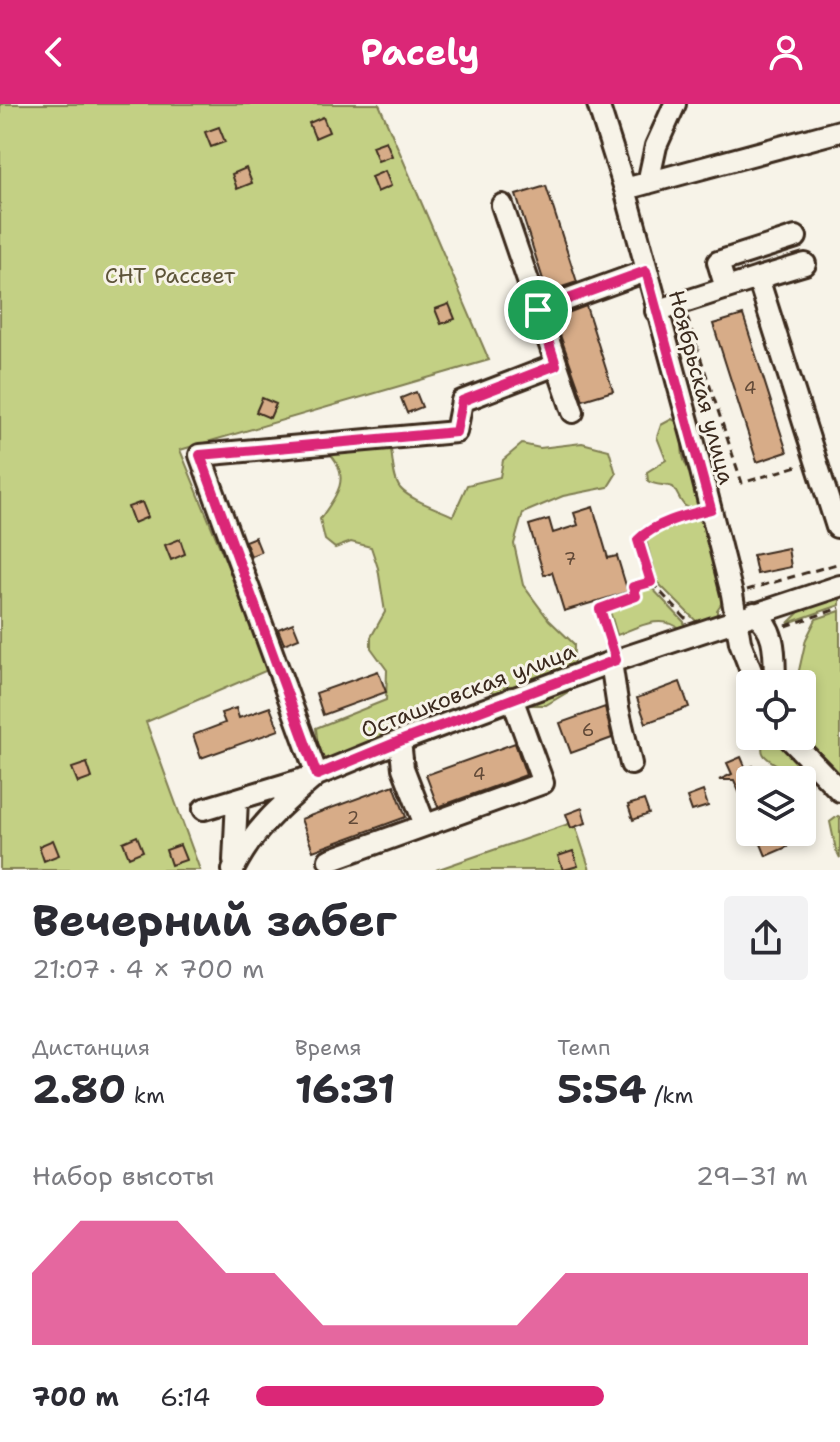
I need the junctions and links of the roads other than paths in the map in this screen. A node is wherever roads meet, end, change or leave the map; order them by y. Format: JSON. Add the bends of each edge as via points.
{"nodes":[{"id":1,"x":598,"y":104,"type":"edge"},
{"id":2,"x":675,"y":104,"type":"edge"},
{"id":3,"x":840,"y":131,"type":"edge"},
{"id":4,"x":648,"y":183,"type":"junction"},
{"id":5,"x":625,"y":189,"type":"junction"},
{"id":6,"x":502,"y":205,"type":"dead end"},
{"id":7,"x":796,"y":237,"type":"dead end"},
{"id":8,"x":805,"y":264,"type":"dead end"},
{"id":9,"x":646,"y":271,"type":"junction"},
{"id":10,"x":758,"y":278,"type":"junction"},
{"id":11,"x":726,"y":288,"type":"junction"},
{"id":12,"x":538,"y":310,"type":"junction"},
{"id":13,"x":656,"y":311,"type":"junction"},
{"id":14,"x":556,"y":365,"type":"junction"},
{"id":15,"x":573,"y":412,"type":"dead end"},
{"id":16,"x":837,"y":527,"type":"dead end"},
{"id":17,"x":840,"y":586,"type":"edge"},
{"id":18,"x":754,"y":613,"type":"junction"},
{"id":19,"x":735,"y":622,"type":"junction"},
{"id":20,"x":614,"y":661,"type":"junction"},
{"id":21,"x":751,"y":670,"type":"edge"},
{"id":22,"x":774,"y":670,"type":"edge"},
{"id":23,"x":512,"y":698,"type":"junction"},
{"id":24,"x":400,"y":741,"type":"junction"},
{"id":25,"x":800,"y":750,"type":"edge"},
{"id":26,"x":631,"y":764,"type":"dead end"},
{"id":27,"x":317,"y":775,"type":"junction"},
{"id":28,"x":840,"y":791,"type":"edge"},
{"id":29,"x":237,"y":800,"type":"junction"},
{"id":30,"x":204,"y":809,"type":"dead end"},
{"id":31,"x":425,"y":825,"type":"junction"},
{"id":32,"x":329,"y":860,"type":"dead end"},
{"id":33,"x":233,"y":869,"type":"edge"}],
"edges":[{"from":1,"to":5,"type":"street","name":"Ноябрьская улица"},
{"from":2,"to":4,"type":"street","via":[[656,146]]},
{"from":3,"to":4,"type":"street"},
{"from":4,"to":5,"type":"street"},
{"from":5,"to":9,"type":"street","name":"Ноябрьская улица"},
{"from":6,"to":12,"type":"street"},
{"from":7,"to":11,"type":"street","via":[[718,262]]},
{"from":8,"to":10,"type":"street"},
{"from":9,"to":12,"type":"street"},
{"from":9,"to":13,"type":"street","name":"Ноябрьская улица"},
{"from":10,"to":11,"type":"street"},
{"from":10,"to":16,"type":"street"},
{"from":11,"to":13,"type":"street"},
{"from":12,"to":14,"type":"street"},
{"from":13,"to":19,"type":"street","name":"Ноябрьская улица","via":[[711,509]]},
{"from":14,"to":15,"type":"street"},
{"from":14,"to":27,"type":"street","via":[[462,401],[456,432],[200,455]]},
{"from":17,"to":18,"type":"street","name":"Осташковская улица"},
{"from":18,"to":19,"type":"street","name":"Осташковская улица"},
{"from":18,"to":22,"type":"street","via":[[772,635]]},
{"from":19,"to":20,"type":"street","name":"Осташковская улица"},
{"from":19,"to":21,"type":"street","name":"Ноябрьская улица"},
{"from":20,"to":23,"type":"street","name":"Осташковская улица"},
{"from":20,"to":26,"type":"street"},
{"from":23,"to":24,"type":"street","name":"Осташковская улица"},
{"from":23,"to":31,"type":"street","via":[[543,783]]},
{"from":24,"to":27,"type":"street","name":"Осташковская улица"},
{"from":24,"to":31,"type":"street","via":[[403,768]]},
{"from":25,"to":28,"type":"street"},
{"from":27,"to":29,"type":"street","name":"Осташковская улица"},
{"from":27,"to":33,"type":"street","via":[[270,815]]},
{"from":29,"to":30,"type":"street","name":"Осташковская улица"},
{"from":29,"to":33,"type":"street"},
{"from":31,"to":32,"type":"street"}]}
